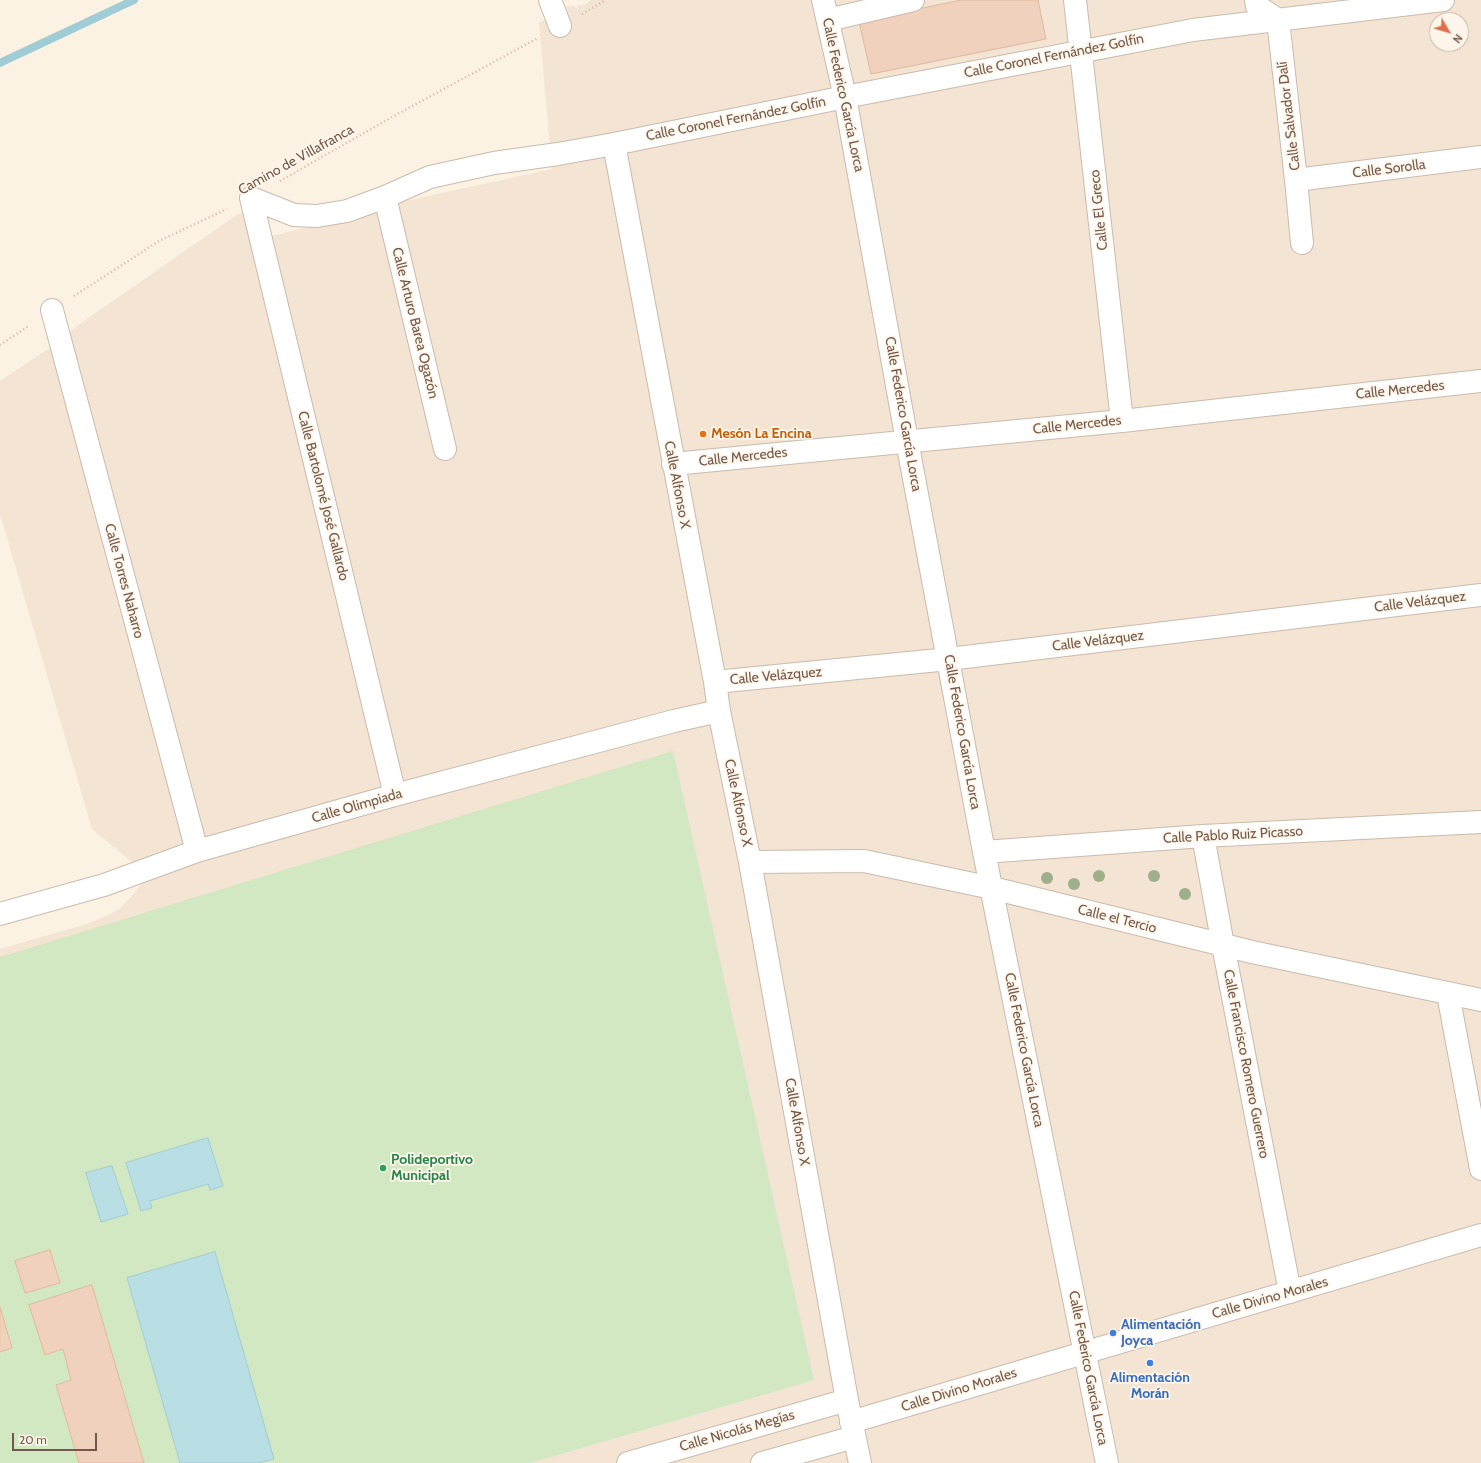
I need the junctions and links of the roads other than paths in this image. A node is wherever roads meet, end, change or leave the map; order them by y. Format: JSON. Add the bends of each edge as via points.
{"nodes":[{"id":1,"x":550,"y":0,"type":"edge"},
{"id":2,"x":913,"y":0,"type":"edge"},
{"id":3,"x":1075,"y":0,"type":"edge"},
{"id":4,"x":1256,"y":0,"type":"edge"},
{"id":5,"x":1442,"y":0,"type":"edge"},
{"id":6,"x":826,"y":10,"type":"edge"},
{"id":7,"x":1278,"y":20,"type":"junction"},
{"id":8,"x":560,"y":26,"type":"road end"},
{"id":9,"x":1081,"y":51,"type":"junction"},
{"id":10,"x":846,"y":97,"type":"junction"},
{"id":11,"x":614,"y":144,"type":"junction"},
{"id":12,"x":1481,"y":157,"type":"edge"},
{"id":13,"x":1296,"y":180,"type":"junction"},
{"id":14,"x":384,"y":197,"type":"junction"},
{"id":15,"x":251,"y":198,"type":"joint"},
{"id":16,"x":1302,"y":243,"type":"dead end"},
{"id":17,"x":52,"y":310,"type":"road end"},
{"id":18,"x":1481,"y":381,"type":"edge"},
{"id":19,"x":1122,"y":421,"type":"junction"},
{"id":20,"x":907,"y":441,"type":"junction"},
{"id":21,"x":446,"y":449,"type":"dead end"},
{"id":22,"x":673,"y":464,"type":"junction"},
{"id":23,"x":1481,"y":595,"type":"edge"},
{"id":24,"x":949,"y":659,"type":"junction"},
{"id":25,"x":715,"y":682,"type":"junction"},
{"id":26,"x":719,"y":711,"type":"junction"},
{"id":27,"x":395,"y":795,"type":"junction"},
{"id":28,"x":1481,"y":822,"type":"edge"},
{"id":29,"x":1203,"y":836,"type":"junction"},
{"id":30,"x":197,"y":851,"type":"junction"},
{"id":31,"x":984,"y":852,"type":"junction"},
{"id":32,"x":750,"y":862,"type":"junction"},
{"id":33,"x":992,"y":888,"type":"junction"},
{"id":34,"x":0,"y":914,"type":"edge"},
{"id":35,"x":1223,"y":945,"type":"junction"},
{"id":36,"x":1448,"y":994,"type":"junction"},
{"id":37,"x":1481,"y":1000,"type":"edge"},
{"id":38,"x":1481,"y":1169,"type":"edge"},
{"id":39,"x":1481,"y":1235,"type":"edge"},
{"id":40,"x":1290,"y":1292,"type":"junction"},
{"id":41,"x":1084,"y":1352,"type":"junction"},
{"id":42,"x":847,"y":1400,"type":"junction"},
{"id":43,"x":853,"y":1430,"type":"junction"},
{"id":44,"x":628,"y":1463,"type":"edge"},
{"id":45,"x":762,"y":1463,"type":"edge"},
{"id":46,"x":860,"y":1463,"type":"edge"},
{"id":47,"x":1107,"y":1463,"type":"edge"}],
"edges":[{"from":1,"to":8,"type":"street"},
{"from":2,"to":6,"type":"street"},
{"from":3,"to":9,"type":"street","name":"Calle El Greco"},
{"from":4,"to":7,"type":"street","via":[[1257,6]]},
{"from":5,"to":7,"type":"street","name":"Calle Coronel Fernández Golfín"},
{"from":6,"to":10,"type":"street","name":"Calle Federico García Lorca"},
{"from":7,"to":9,"type":"street","name":"Calle Coronel Fernández Golfín","via":[[1193,30]]},
{"from":7,"to":13,"type":"street","name":"Calle Salvador Dalí"},
{"from":9,"to":10,"type":"street","name":"Calle Coronel Fernández Golfín"},
{"from":9,"to":19,"type":"street","name":"Calle El Greco"},
{"from":10,"to":11,"type":"street","name":"Calle Coronel Fernández Golfín"},
{"from":10,"to":20,"type":"street","name":"Calle Federico García Lorca"},
{"from":11,"to":14,"type":"street","name":"Calle Coronel Fernández Golfín","via":[[494,162],[430,177]]},
{"from":11,"to":22,"type":"street","name":"Calle Alfonso X"},
{"from":12,"to":13,"type":"street","name":"Calle Sorolla"},
{"from":13,"to":16,"type":"street","name":"Calle Salvador Dalí"},
{"from":14,"to":15,"type":"street","name":"Calle Coronel Fernández Golfín","via":[[347,211],[317,216],[294,215]]},
{"from":14,"to":21,"type":"street","name":"Calle Arturo Barea Ogazón"},
{"from":15,"to":27,"type":"street","name":"Calle Bartolomé José Gallardo"},
{"from":17,"to":30,"type":"street","name":"Calle Torres Naharro"},
{"from":18,"to":19,"type":"street","name":"Calle Mercedes"},
{"from":19,"to":20,"type":"street","name":"Calle Mercedes"},
{"from":20,"to":22,"type":"street","name":"Calle Mercedes"},
{"from":20,"to":24,"type":"street","name":"Calle Federico García Lorca"},
{"from":22,"to":25,"type":"street","name":"Calle Alfonso X"},
{"from":23,"to":24,"type":"street","name":"Calle Velázquez"},
{"from":24,"to":25,"type":"street","name":"Calle Velázquez"},
{"from":24,"to":31,"type":"street","name":"Calle Federico García Lorca"},
{"from":25,"to":26,"type":"street","name":"Calle Alfonso X"},
{"from":26,"to":27,"type":"street","name":"Calle Olimpiada"},
{"from":26,"to":32,"type":"street","name":"Calle Alfonso X"},
{"from":27,"to":30,"type":"street","name":"Calle Olimpiada"},
{"from":28,"to":29,"type":"street","name":"Calle Pablo Ruiz Picasso"},
{"from":29,"to":31,"type":"street","name":"Calle Pablo Ruiz Picasso"},
{"from":29,"to":35,"type":"street","name":"Calle Francisco Romero Guerrero"},
{"from":30,"to":34,"type":"street","name":"Calle Olimpiada","via":[[104,885]]},
{"from":31,"to":33,"type":"street","name":"Calle Federico García Lorca"},
{"from":32,"to":33,"type":"street","name":"Calle el Tercio","via":[[864,861]]},
{"from":32,"to":42,"type":"street","name":"Calle Alfonso X"},
{"from":33,"to":35,"type":"street","name":"Calle el Tercio"},
{"from":33,"to":41,"type":"street","name":"Calle Federico García Lorca"},
{"from":35,"to":36,"type":"street","name":"Calle el Tercio"},
{"from":35,"to":40,"type":"street","name":"Calle Francisco Romero Guerrero"},
{"from":36,"to":37,"type":"street","name":"Calle el Tercio"},
{"from":36,"to":38,"type":"street"},
{"from":39,"to":40,"type":"street","name":"Calle Divino Morales"},
{"from":40,"to":41,"type":"street","name":"Calle Divino Morales"},
{"from":41,"to":43,"type":"street","name":"Calle Divino Morales"},
{"from":41,"to":47,"type":"street","name":"Calle Federico García Lorca"},
{"from":42,"to":43,"type":"street","name":"Calle Alfonso X"},
{"from":42,"to":44,"type":"street","name":"Calle Nicolás Megías"},
{"from":43,"to":45,"type":"street"},
{"from":43,"to":46,"type":"street","name":"Calle Alfonso X"}]}
